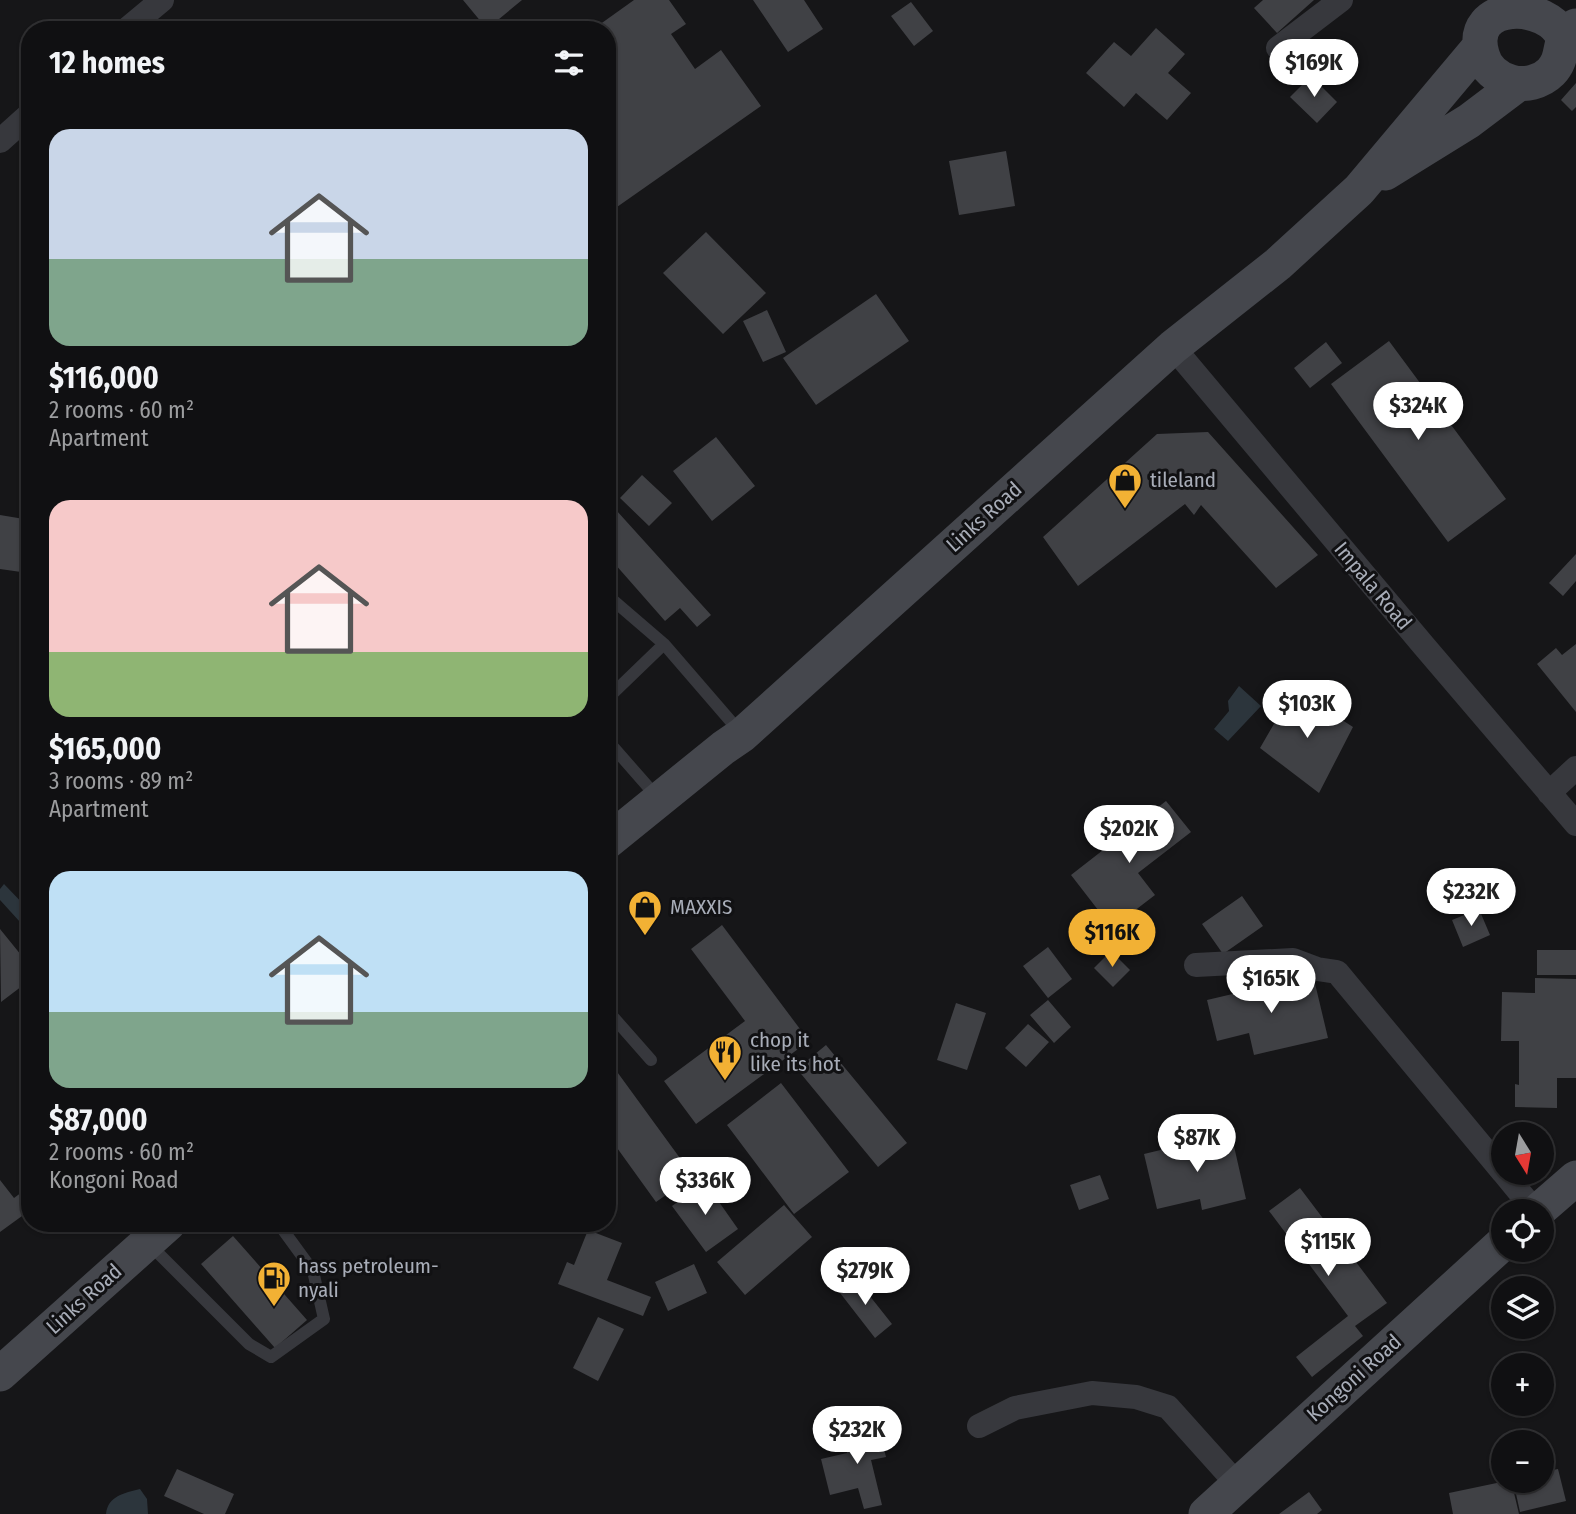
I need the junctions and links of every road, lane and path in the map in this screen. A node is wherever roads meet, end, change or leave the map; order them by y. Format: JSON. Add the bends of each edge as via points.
{"nodes":[{"id":1,"x":162,"y":0,"type":"edge"},
{"id":2,"x":1341,"y":0,"type":"edge"},
{"id":3,"x":1531,"y":1,"type":"edge"},
{"id":4,"x":1482,"y":20,"type":"edge"},
{"id":5,"x":137,"y":21,"type":"edge"},
{"id":6,"x":1570,"y":32,"type":"edge"},
{"id":7,"x":1278,"y":48,"type":"dead end"},
{"id":8,"x":1518,"y":84,"type":"junction"},
{"id":9,"x":21,"y":122,"type":"edge"},
{"id":10,"x":0,"y":141,"type":"edge"},
{"id":11,"x":1359,"y":190,"type":"junction"},
{"id":12,"x":1173,"y":347,"type":"junction"},
{"id":13,"x":616,"y":603,"type":"edge"},
{"id":14,"x":664,"y":644,"type":"junction"},
{"id":15,"x":616,"y":690,"type":"edge"},
{"id":16,"x":742,"y":735,"type":"junction"},
{"id":17,"x":616,"y":750,"type":"edge"},
{"id":18,"x":1576,"y":768,"type":"edge"},
{"id":19,"x":1549,"y":793,"type":"junction"},
{"id":20,"x":659,"y":800,"type":"junction"},
{"id":21,"x":1576,"y":824,"type":"edge"},
{"id":22,"x":616,"y":835,"type":"edge"},
{"id":23,"x":1196,"y":965,"type":"dead end"},
{"id":24,"x":616,"y":1020,"type":"edge"},
{"id":25,"x":650,"y":1060,"type":"dead end"},
{"id":26,"x":1491,"y":1158,"type":"edge"},
{"id":27,"x":1576,"y":1178,"type":"edge"},
{"id":28,"x":1514,"y":1185,"type":"edge"},
{"id":29,"x":1527,"y":1199,"type":"edge"},
{"id":30,"x":1551,"y":1199,"type":"edge"},
{"id":31,"x":285,"y":1232,"type":"edge"},
{"id":32,"x":158,"y":1233,"type":"edge"},
{"id":33,"x":1491,"y":1254,"type":"edge"},
{"id":34,"x":0,"y":1374,"type":"edge"},
{"id":35,"x":979,"y":1426,"type":"dead end"},
{"id":36,"x":1238,"y":1485,"type":"junction"},
{"id":37,"x":1206,"y":1514,"type":"edge"}],
"edges":[{"from":1,"to":5,"type":"street"},
{"from":2,"to":7,"type":"street"},
{"from":3,"to":4,"type":"main road","via":[[1508,2]]},
{"from":3,"to":6,"type":"main road","via":[[1543,6]]},
{"from":4,"to":8,"type":"main road","via":[[1483,60],[1492,72]]},
{"from":4,"to":11,"type":"main road"},
{"from":6,"to":8,"type":"main road","via":[[1551,71],[1542,79]]},
{"from":8,"to":11,"type":"main road","via":[[1469,121]]},
{"from":9,"to":10,"type":"street"},
{"from":11,"to":12,"type":"main road","name":"Links Road","via":[[1278,264]]},
{"from":12,"to":16,"type":"main road","name":"Links Road"},
{"from":12,"to":19,"type":"street","name":"Impala Road"},
{"from":13,"to":14,"type":"lane"},
{"from":14,"to":15,"type":"lane"},
{"from":14,"to":16,"type":"lane"},
{"from":16,"to":20,"type":"main road","name":"Links Road"},
{"from":17,"to":20,"type":"lane"},
{"from":18,"to":19,"type":"street"},
{"from":19,"to":21,"type":"street","name":"Impala Road"},
{"from":20,"to":22,"type":"main road","name":"Links Road"},
{"from":23,"to":26,"type":"street","via":[[1293,960],[1337,972]]},
{"from":24,"to":25,"type":"lane"},
{"from":27,"to":30,"type":"main road"},
{"from":28,"to":29,"type":"street"},
{"from":31,"to":32,"type":"lane","via":[[313,1271],[324,1320],[271,1357],[249,1344]]},
{"from":32,"to":34,"type":"main road","name":"Links Road"},
{"from":33,"to":36,"type":"main road","name":"Kongoni Road"},
{"from":35,"to":36,"type":"street","via":[[1015,1408],[1092,1393],[1136,1397],[1168,1407]]},
{"from":36,"to":37,"type":"main road","name":"Kongoni Road"}]}
